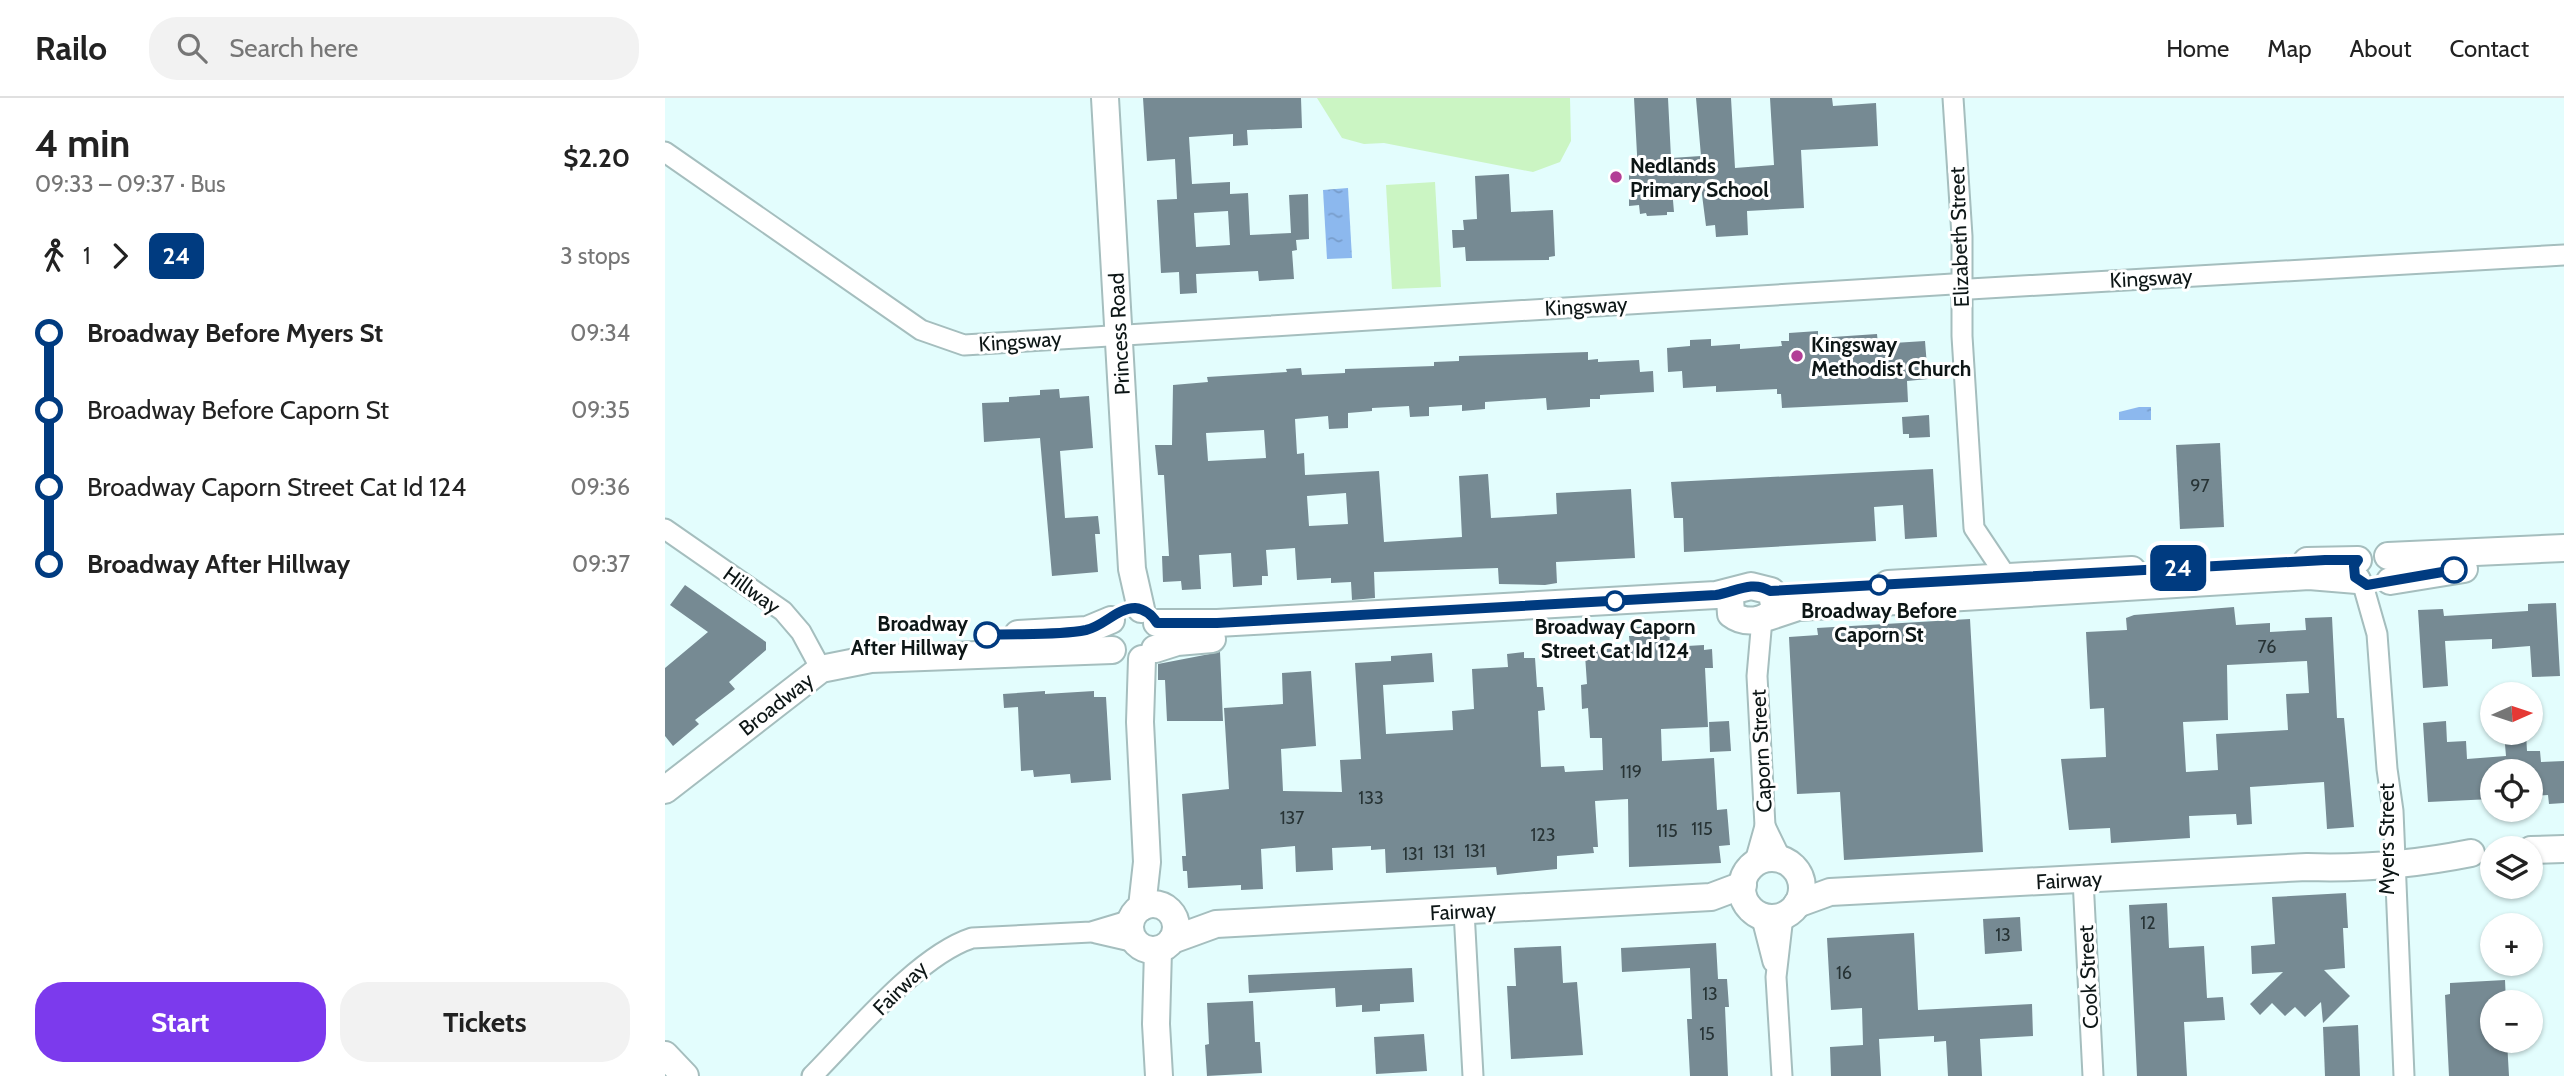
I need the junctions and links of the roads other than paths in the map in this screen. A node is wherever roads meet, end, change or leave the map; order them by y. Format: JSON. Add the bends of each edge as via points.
{"nodes":[{"id":1,"x":1105,"y":98,"type":"edge"},
{"id":2,"x":1953,"y":98,"type":"edge"},
{"id":3,"x":665,"y":152,"type":"edge"},
{"id":4,"x":2564,"y":255,"type":"edge"},
{"id":5,"x":1961,"y":286,"type":"junction"},
{"id":6,"x":1118,"y":335,"type":"junction"},
{"id":7,"x":665,"y":529,"type":"edge"},
{"id":8,"x":2564,"y":548,"type":"edge"},
{"id":9,"x":2564,"y":563,"type":"edge"},
{"id":10,"x":2373,"y":574,"type":"junction"},
{"id":11,"x":2006,"y":576,"type":"junction"},
{"id":12,"x":1752,"y":609,"type":"junction"},
{"id":13,"x":1133,"y":634,"type":"junction"},
{"id":14,"x":818,"y":663,"type":"junction"},
{"id":15,"x":665,"y":772,"type":"edge"},
{"id":16,"x":665,"y":790,"type":"edge"},
{"id":17,"x":1765,"y":826,"type":"junction"},
{"id":18,"x":2564,"y":849,"type":"edge"},
{"id":19,"x":2543,"y":850,"type":"edge"},
{"id":20,"x":2480,"y":852,"type":"edge"},
{"id":21,"x":2390,"y":859,"type":"junction"},
{"id":22,"x":1791,"y":868,"type":"junction"},
{"id":23,"x":2083,"y":879,"type":"junction"},
{"id":24,"x":1830,"y":892,"type":"junction"},
{"id":25,"x":1765,"y":899,"type":"junction"},
{"id":26,"x":1464,"y":911,"type":"junction"},
{"id":27,"x":1152,"y":928,"type":"junction"},
{"id":28,"x":665,"y":1055,"type":"edge"},
{"id":29,"x":685,"y":1076,"type":"edge"},
{"id":30,"x":812,"y":1076,"type":"edge"},
{"id":31,"x":1159,"y":1076,"type":"edge"},
{"id":32,"x":1473,"y":1076,"type":"edge"},
{"id":33,"x":1782,"y":1076,"type":"edge"},
{"id":34,"x":2093,"y":1076,"type":"edge"},
{"id":35,"x":2404,"y":1076,"type":"edge"}],
"edges":[{"from":1,"to":6,"type":"street","name":"Princess Road"},
{"from":2,"to":5,"type":"street","name":"Elizabeth Street"},
{"from":3,"to":6,"type":"street","name":"Kingsway","via":[[921,330],[964,345]]},
{"from":4,"to":5,"type":"street","name":"Kingsway"},
{"from":5,"to":6,"type":"street","name":"Kingsway"},
{"from":5,"to":11,"type":"street","name":"Elizabeth Street","via":[[1974,528]]},
{"from":6,"to":13,"type":"street","name":"Princess Road"},
{"from":7,"to":14,"type":"street","name":"Hillway","via":[[783,611]]},
{"from":8,"to":10,"type":"street","name":"Broadway"},
{"from":9,"to":10,"type":"street","name":"Broadway"},
{"from":10,"to":11,"type":"street","name":"Broadway"},
{"from":10,"to":12,"type":"street","name":"Broadway"},
{"from":10,"to":21,"type":"street","name":"Myers Street"},
{"from":11,"to":12,"type":"street","name":"Broadway"},
{"from":12,"to":13,"type":"street","name":"Broadway","via":[[1217,623]]},
{"from":12,"to":17,"type":"street","name":"Caporn Street"},
{"from":13,"to":14,"type":"street","name":"Broadway"},
{"from":13,"to":27,"type":"street","name":"Princess Road"},
{"from":14,"to":15,"type":"street","name":"Broadway"},
{"from":14,"to":16,"type":"street","name":"Broadway"},
{"from":17,"to":22,"type":"street","name":"Caporn Street"},
{"from":17,"to":25,"type":"street","name":"Caporn Street"},
{"from":18,"to":19,"type":"street"},
{"from":20,"to":21,"type":"street","name":"Fairway"},
{"from":21,"to":23,"type":"street","name":"Fairway"},
{"from":21,"to":35,"type":"street","name":"Myers Street"},
{"from":22,"to":24,"type":"street","name":"Fairway"},
{"from":22,"to":25,"type":"street","via":[[1802,886]]},
{"from":22,"to":25,"type":"street","via":[[1762,860]]},
{"from":23,"to":24,"type":"street","name":"Fairway"},
{"from":23,"to":34,"type":"street","name":"Cook Street"},
{"from":24,"to":25,"type":"street","name":"Fairway"},
{"from":25,"to":26,"type":"street","name":"Fairway","via":[[1710,897]]},
{"from":25,"to":33,"type":"street","name":"Caporn Street"},
{"from":26,"to":27,"type":"street","name":"Fairway"},
{"from":26,"to":32,"type":"street"},
{"from":27,"to":30,"type":"street","name":"Fairway","via":[[972,938],[944,949]]},
{"from":27,"to":31,"type":"street"},
{"from":28,"to":29,"type":"street"}]}
